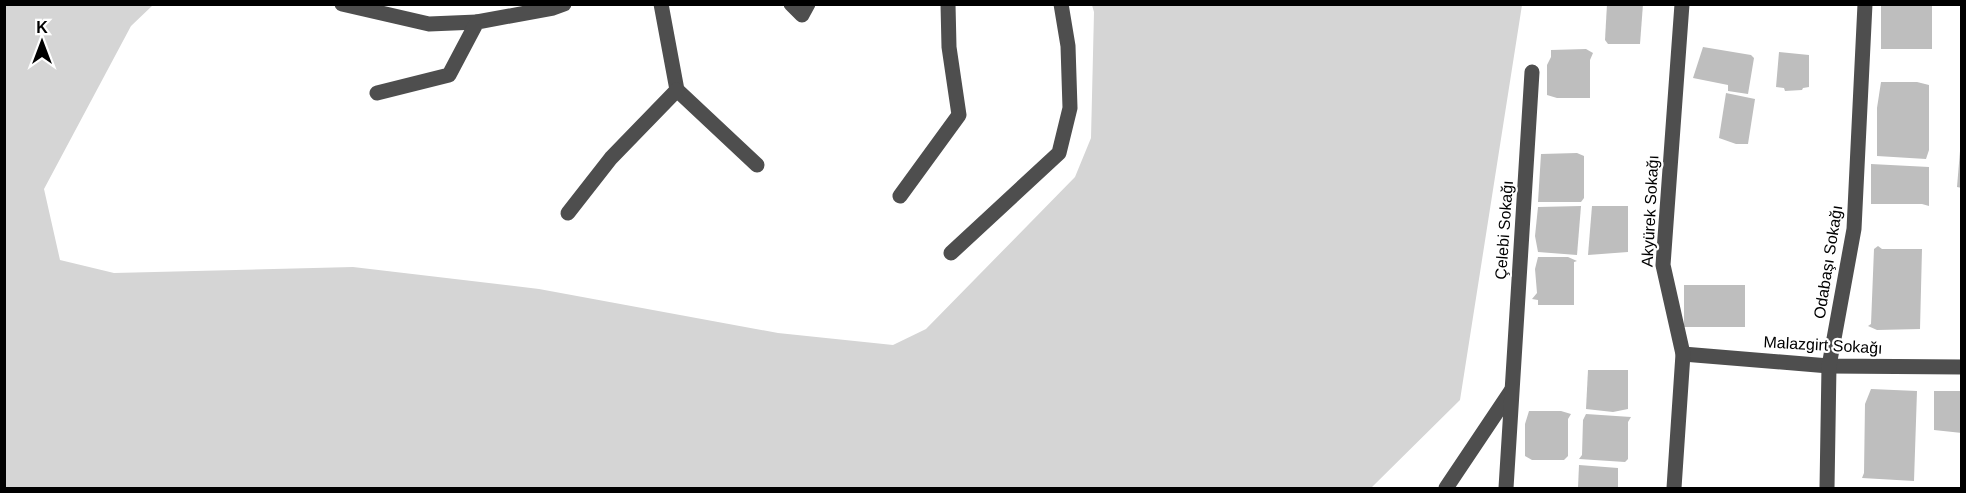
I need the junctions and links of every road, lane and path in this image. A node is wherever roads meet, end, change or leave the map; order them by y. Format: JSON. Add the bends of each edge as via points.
{"nodes":[{"id":1,"x":342,"y":4,"type":"edge"},
{"id":2,"x":564,"y":4,"type":"edge"},
{"id":3,"x":661,"y":4,"type":"edge"},
{"id":4,"x":791,"y":4,"type":"edge"},
{"id":5,"x":808,"y":4,"type":"edge"},
{"id":6,"x":948,"y":4,"type":"edge"},
{"id":7,"x":1060,"y":4,"type":"edge"},
{"id":8,"x":1865,"y":4,"type":"edge"},
{"id":9,"x":1683,"y":6,"type":"edge"},
{"id":10,"x":477,"y":22,"type":"junction"},
{"id":11,"x":1532,"y":72,"type":"dead end"},
{"id":12,"x":677,"y":90,"type":"junction"},
{"id":13,"x":377,"y":93,"type":"dead end"},
{"id":14,"x":757,"y":165,"type":"dead end"},
{"id":15,"x":900,"y":196,"type":"dead end"},
{"id":16,"x":568,"y":213,"type":"dead end"},
{"id":17,"x":951,"y":253,"type":"dead end"},
{"id":18,"x":1683,"y":354,"type":"junction"},
{"id":19,"x":1829,"y":366,"type":"junction"},
{"id":20,"x":1962,"y":367,"type":"edge"},
{"id":21,"x":1512,"y":389,"type":"junction"},
{"id":22,"x":1446,"y":489,"type":"edge"},
{"id":23,"x":1506,"y":489,"type":"edge"},
{"id":24,"x":1674,"y":489,"type":"edge"},
{"id":25,"x":1827,"y":489,"type":"edge"}],
"edges":[{"from":1,"to":10,"type":"street","via":[[429,24]]},
{"from":2,"to":10,"type":"street"},
{"from":3,"to":12,"type":"street"},
{"from":4,"to":5,"type":"street","via":[[802,15]]},
{"from":6,"to":15,"type":"street","via":[[949,47],[959,115]]},
{"from":7,"to":17,"type":"street","via":[[1068,46],[1070,108],[1059,153]]},
{"from":8,"to":19,"type":"street","name":"Odabaşı Sokağı","via":[[1854,229]]},
{"from":9,"to":18,"type":"street","name":"Akyürek Sokağı","via":[[1663,265]]},
{"from":10,"to":13,"type":"street","via":[[449,75]]},
{"from":11,"to":21,"type":"street","name":"Çelebi Sokağı"},
{"from":12,"to":14,"type":"street"},
{"from":12,"to":16,"type":"street","via":[[611,158]]},
{"from":18,"to":19,"type":"street","name":"Malazgirt Sokağı"},
{"from":18,"to":24,"type":"street","name":"Akyürek Sokağı"},
{"from":19,"to":20,"type":"street","name":"Malazgirt Sokağı"},
{"from":19,"to":25,"type":"street","name":"Odabaşı Sokağı"},
{"from":21,"to":22,"type":"street","name":"Çelebi Sokağı"},
{"from":21,"to":23,"type":"street","name":"Çelebi Sokağı"}]}
